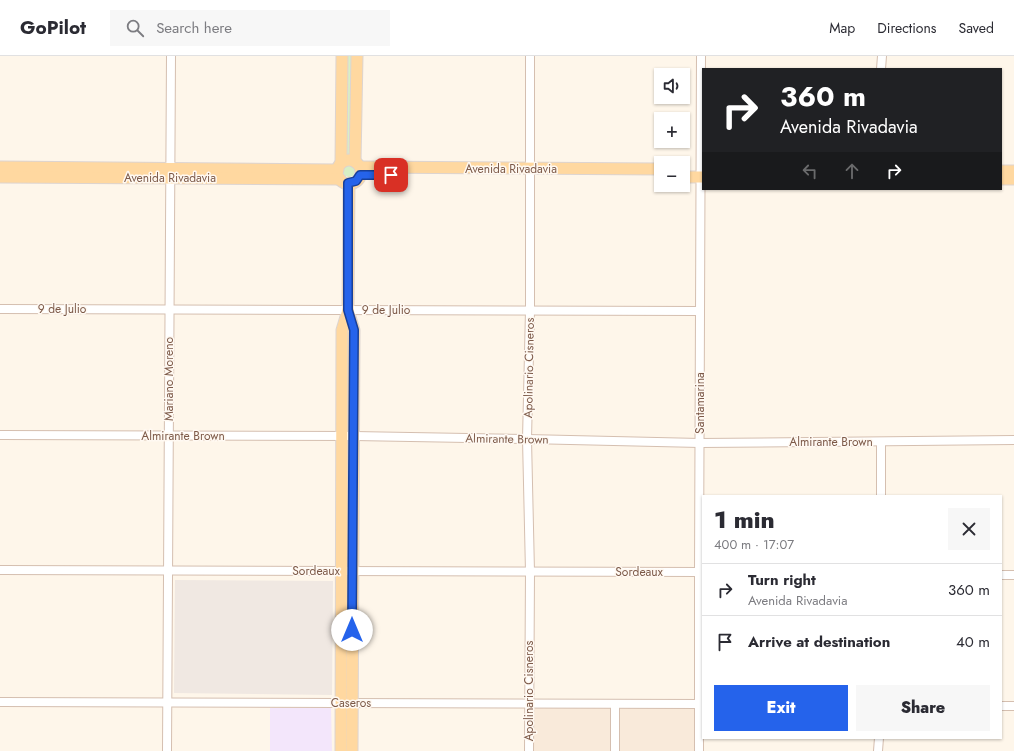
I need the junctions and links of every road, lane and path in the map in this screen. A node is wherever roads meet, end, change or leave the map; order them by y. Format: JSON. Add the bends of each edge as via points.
{"nodes":[{"id":1,"x":171,"y":56,"type":"edge"},
{"id":2,"x":342,"y":56,"type":"edge"},
{"id":3,"x":357,"y":56,"type":"edge"},
{"id":4,"x":530,"y":56,"type":"edge"},
{"id":5,"x":701,"y":56,"type":"edge"},
{"id":6,"x":882,"y":56,"type":"edge"},
{"id":7,"x":881,"y":68,"type":"edge"},
{"id":8,"x":0,"y":167,"type":"edge"},
{"id":9,"x":359,"y":168,"type":"junction"},
{"id":10,"x":654,"y":170,"type":"edge"},
{"id":11,"x":690,"y":171,"type":"edge"},
{"id":12,"x":1002,"y":171,"type":"edge"},
{"id":13,"x":1014,"y":171,"type":"edge"},
{"id":14,"x":170,"y":173,"type":"junction"},
{"id":15,"x":530,"y":173,"type":"junction"},
{"id":16,"x":702,"y":173,"type":"edge"},
{"id":17,"x":342,"y":174,"type":"junction"},
{"id":18,"x":690,"y":176,"type":"edge"},
{"id":19,"x":0,"y":177,"type":"edge"},
{"id":20,"x":654,"y":177,"type":"edge"},
{"id":21,"x":1002,"y":179,"type":"edge"},
{"id":22,"x":1014,"y":179,"type":"edge"},
{"id":23,"x":0,"y":308,"type":"edge"},
{"id":24,"x":169,"y":309,"type":"junction"},
{"id":25,"x":348,"y":310,"type":"junction"},
{"id":26,"x":530,"y":310,"type":"junction"},
{"id":27,"x":700,"y":311,"type":"junction"},
{"id":28,"x":0,"y":435,"type":"edge"},
{"id":29,"x":169,"y":436,"type":"junction"},
{"id":30,"x":342,"y":436,"type":"junction"},
{"id":31,"x":354,"y":436,"type":"junction"},
{"id":32,"x":527,"y":439,"type":"junction"},
{"id":33,"x":1014,"y":440,"type":"edge"},
{"id":34,"x":881,"y":442,"type":"junction"},
{"id":35,"x":700,"y":443,"type":"junction"},
{"id":36,"x":881,"y":495,"type":"edge"},
{"id":37,"x":0,"y":570,"type":"edge"},
{"id":38,"x":168,"y":570,"type":"junction"},
{"id":39,"x":347,"y":571,"type":"junction"},
{"id":40,"x":530,"y":572,"type":"junction"},
{"id":41,"x":701,"y":572,"type":"edge"},
{"id":42,"x":1002,"y":575,"type":"edge"},
{"id":43,"x":1014,"y":575,"type":"edge"},
{"id":44,"x":0,"y":702,"type":"edge"},
{"id":45,"x":167,"y":703,"type":"junction"},
{"id":46,"x":347,"y":703,"type":"junction"},
{"id":47,"x":530,"y":704,"type":"junction"},
{"id":48,"x":615,"y":704,"type":"junction"},
{"id":49,"x":701,"y":704,"type":"edge"},
{"id":50,"x":1002,"y":706,"type":"edge"},
{"id":51,"x":1014,"y":706,"type":"edge"},
{"id":52,"x":879,"y":739,"type":"edge"},
{"id":53,"x":167,"y":751,"type":"edge"},
{"id":54,"x":341,"y":751,"type":"edge"},
{"id":55,"x":352,"y":751,"type":"edge"},
{"id":56,"x":529,"y":751,"type":"edge"},
{"id":57,"x":615,"y":751,"type":"edge"},
{"id":58,"x":699,"y":751,"type":"edge"},
{"id":59,"x":878,"y":751,"type":"edge"}],
"edges":[{"from":1,"to":14,"type":"street","name":"Mariano Moreno"},
{"from":2,"to":17,"type":"main road"},
{"from":3,"to":9,"type":"main road"},
{"from":4,"to":15,"type":"street","name":"Apolinario Cisneros"},
{"from":5,"to":16,"type":"street","name":"Santamarina"},
{"from":6,"to":7,"type":"street"},
{"from":8,"to":14,"type":"main road","name":"Avenida Rivadavia"},
{"from":9,"to":15,"type":"main road","name":"Avenida Rivadavia"},
{"from":9,"to":17,"type":"main road","via":[[356,181]]},
{"from":9,"to":17,"type":"main road","name":"Avenida Rivadavia","via":[[350,160],[344,161]]},
{"from":10,"to":15,"type":"main road","name":"Avenida Rivadavia"},
{"from":11,"to":16,"type":"main road"},
{"from":12,"to":13,"type":"main road"},
{"from":14,"to":17,"type":"main road","name":"Avenida Rivadavia"},
{"from":14,"to":19,"type":"main road","name":"Avenida Rivadavia"},
{"from":14,"to":24,"type":"street","name":"Mariano Moreno"},
{"from":15,"to":20,"type":"main road","name":"Avenida Rivadavia"},
{"from":15,"to":26,"type":"street","name":"Apolinario Cisneros"},
{"from":16,"to":18,"type":"main road"},
{"from":16,"to":27,"type":"street","name":"Santamarina"},
{"from":17,"to":25,"type":"main road"},
{"from":21,"to":22,"type":"main road"},
{"from":23,"to":24,"type":"street","name":"9 de Julio"},
{"from":24,"to":25,"type":"street","name":"9 de Julio"},
{"from":24,"to":29,"type":"street","name":"Mariano Moreno"},
{"from":25,"to":26,"type":"street","name":"9 de Julio"},
{"from":25,"to":30,"type":"main road","via":[[342,330]]},
{"from":25,"to":31,"type":"main road","via":[[354,330]]},
{"from":26,"to":27,"type":"street","name":"9 de Julio"},
{"from":26,"to":32,"type":"street","name":"Apolinario Cisneros"},
{"from":27,"to":35,"type":"street","name":"Santamarina"},
{"from":28,"to":29,"type":"street","name":"Almirante Brown"},
{"from":29,"to":30,"type":"street","name":"Almirante Brown"},
{"from":29,"to":38,"type":"street","name":"Mariano Moreno"},
{"from":30,"to":31,"type":"street","name":"Almirante Brown"},
{"from":30,"to":39,"type":"main road"},
{"from":31,"to":32,"type":"street","name":"Almirante Brown"},
{"from":31,"to":39,"type":"main road"},
{"from":32,"to":35,"type":"street","name":"Almirante Brown"},
{"from":32,"to":40,"type":"street","name":"Apolinario Cisneros"},
{"from":33,"to":34,"type":"street","name":"Almirante Brown"},
{"from":34,"to":35,"type":"street","name":"Almirante Brown"},
{"from":34,"to":36,"type":"street"},
{"from":35,"to":41,"type":"street","name":"Santamarina"},
{"from":37,"to":38,"type":"street","name":"Sordeaux"},
{"from":38,"to":39,"type":"street","name":"Sordeaux"},
{"from":38,"to":45,"type":"street","name":"Mariano Moreno"},
{"from":39,"to":40,"type":"street","name":"Sordeaux"},
{"from":39,"to":46,"type":"main road"},
{"from":40,"to":41,"type":"street","name":"Sordeaux"},
{"from":40,"to":47,"type":"street","name":"Apolinario Cisneros"},
{"from":41,"to":49,"type":"street","name":"Santamarina"},
{"from":42,"to":43,"type":"street"},
{"from":44,"to":45,"type":"street","name":"Caseros"},
{"from":45,"to":46,"type":"street","name":"Caseros"},
{"from":45,"to":53,"type":"street","name":"Mariano Moreno"},
{"from":46,"to":47,"type":"street","name":"Caseros"},
{"from":46,"to":54,"type":"main road"},
{"from":46,"to":55,"type":"main road"},
{"from":47,"to":48,"type":"street","name":"Caseros"},
{"from":47,"to":56,"type":"street","name":"Apolinario Cisneros"},
{"from":48,"to":49,"type":"street","name":"Caseros"},
{"from":48,"to":57,"type":"street"},
{"from":49,"to":58,"type":"street","name":"Santamarina"},
{"from":50,"to":51,"type":"street"},
{"from":52,"to":59,"type":"street"}]}
